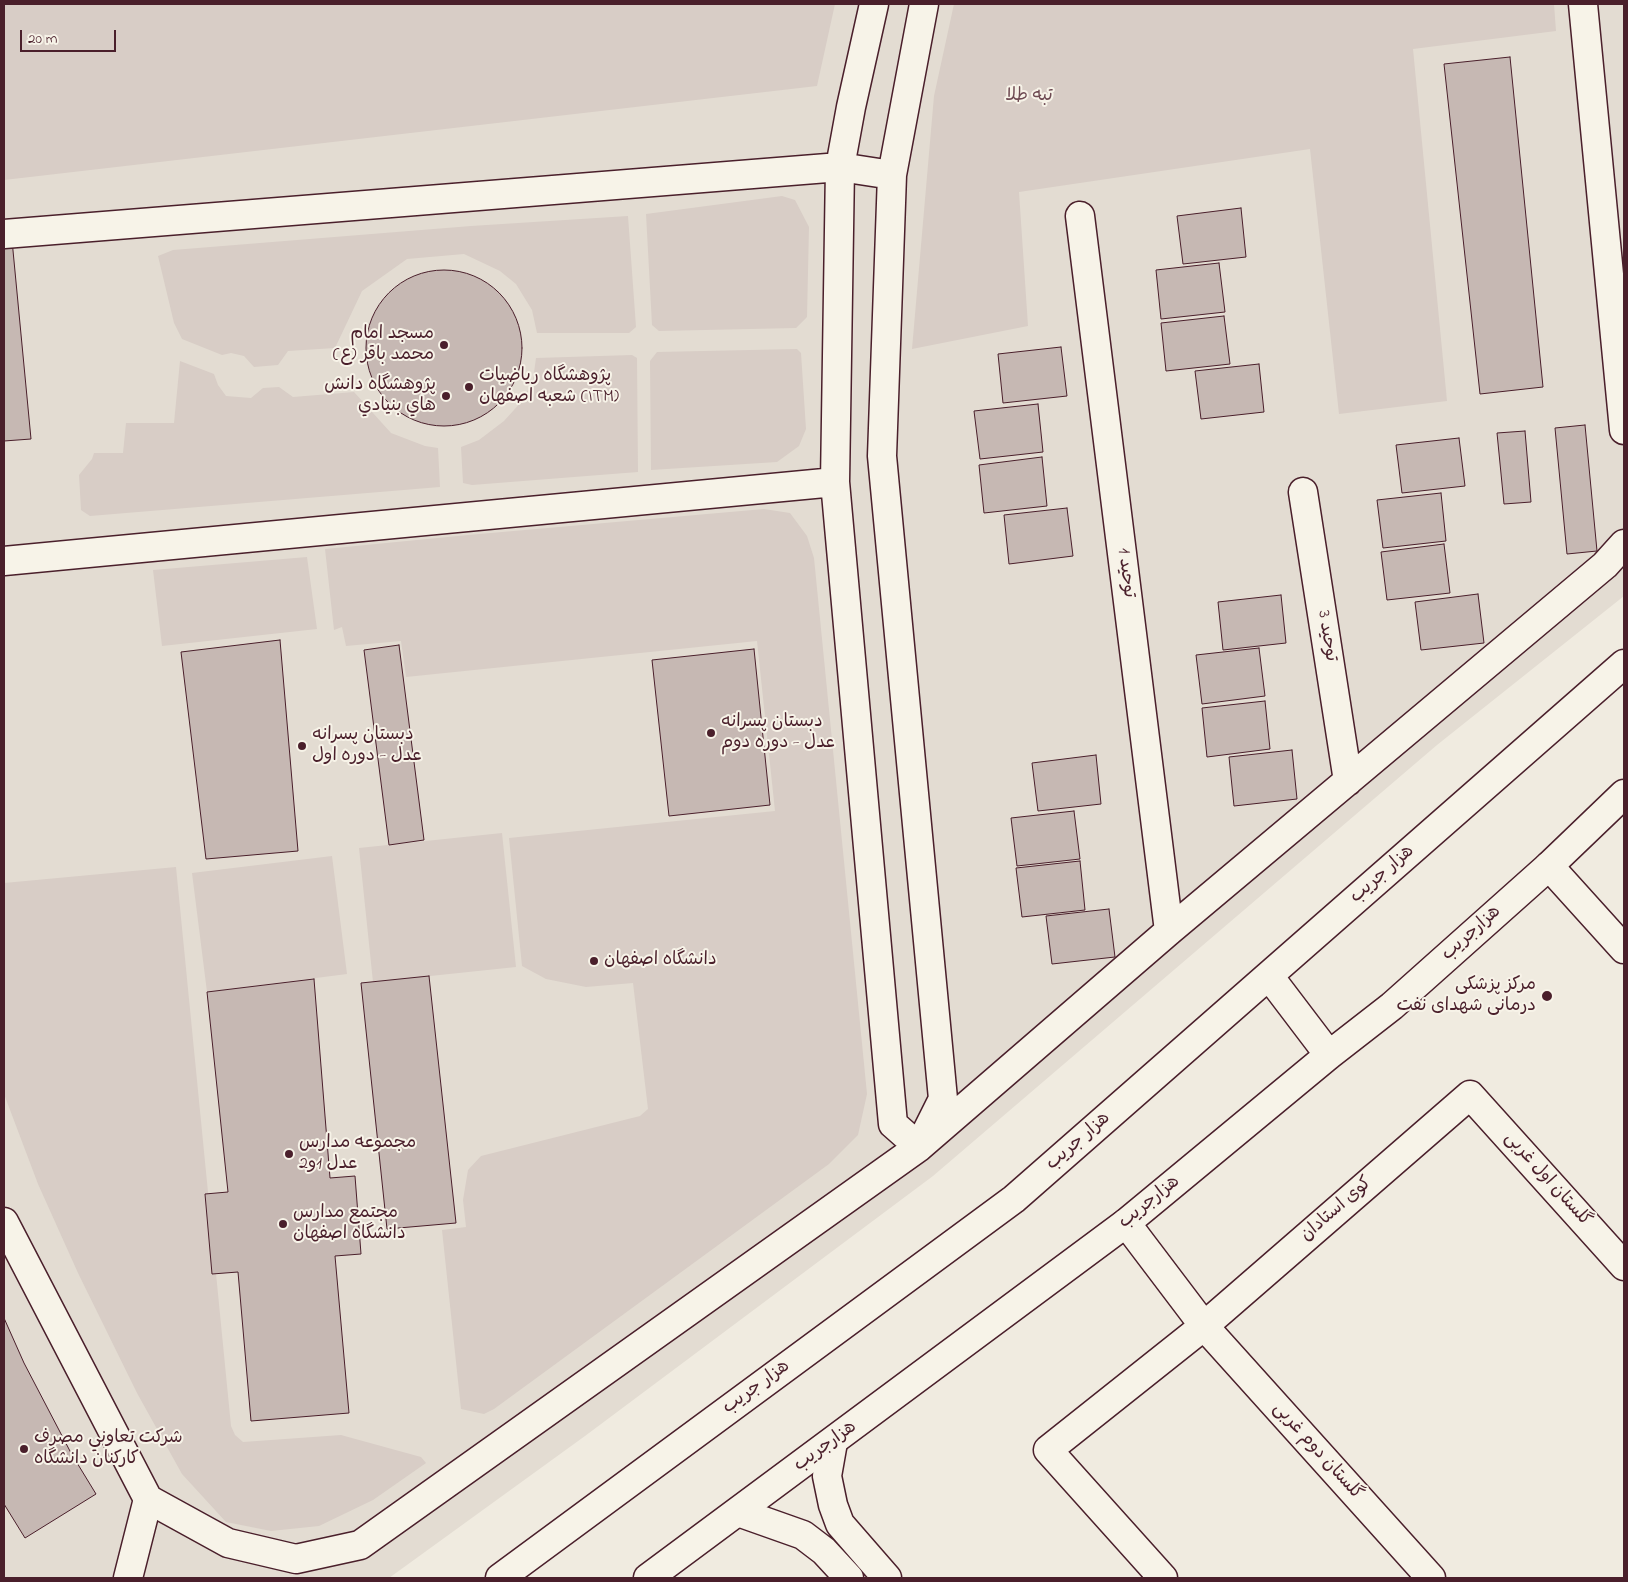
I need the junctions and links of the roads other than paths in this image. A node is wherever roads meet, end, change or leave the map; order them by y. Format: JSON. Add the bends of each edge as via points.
{"nodes":[{"id":1,"x":874,"y":4,"type":"edge"},
{"id":2,"x":924,"y":4,"type":"edge"},
{"id":3,"x":1583,"y":4,"type":"edge"},
{"id":4,"x":840,"y":167,"type":"junction"},
{"id":5,"x":892,"y":175,"type":"junction"},
{"id":6,"x":1080,"y":216,"type":"dead end"},
{"id":7,"x":4,"y":234,"type":"edge"},
{"id":8,"x":1624,"y":430,"type":"edge"},
{"id":9,"x":835,"y":482,"type":"junction"},
{"id":10,"x":1303,"y":492,"type":"dead end"},
{"id":11,"x":1624,"y":544,"type":"edge"},
{"id":12,"x":4,"y":561,"type":"edge"},
{"id":13,"x":1624,"y":664,"type":"edge"},
{"id":14,"x":1348,"y":781,"type":"junction"},
{"id":15,"x":1624,"y":794,"type":"edge"},
{"id":16,"x":1549,"y":866,"type":"junction"},
{"id":17,"x":1169,"y":931,"type":"junction"},
{"id":18,"x":1624,"y":949,"type":"edge"},
{"id":19,"x":1269,"y":976,"type":"junction"},
{"id":20,"x":1329,"y":1055,"type":"junction"},
{"id":21,"x":1470,"y":1095,"type":"joint"},
{"id":22,"x":918,"y":1147,"type":"junction"},
{"id":23,"x":4,"y":1222,"type":"edge"},
{"id":24,"x":1126,"y":1223,"type":"junction"},
{"id":25,"x":1624,"y":1266,"type":"edge"},
{"id":26,"x":1204,"y":1326,"type":"junction"},
{"id":27,"x":833,"y":1442,"type":"junction"},
{"id":28,"x":148,"y":1499,"type":"junction"},
{"id":29,"x":738,"y":1512,"type":"junction"},
{"id":30,"x":128,"y":1578,"type":"edge"},
{"id":31,"x":500,"y":1578,"type":"edge"},
{"id":32,"x":648,"y":1578,"type":"edge"},
{"id":33,"x":849,"y":1578,"type":"edge"},
{"id":34,"x":888,"y":1578,"type":"edge"},
{"id":35,"x":1163,"y":1578,"type":"edge"},
{"id":36,"x":1431,"y":1578,"type":"edge"}],
"edges":[{"from":1,"to":4,"type":"street"},
{"from":2,"to":5,"type":"street"},
{"from":3,"to":8,"type":"street"},
{"from":4,"to":5,"type":"street"},
{"from":4,"to":7,"type":"street"},
{"from":4,"to":9,"type":"street"},
{"from":5,"to":22,"type":"street","via":[[882,456],[943,1099]]},
{"from":6,"to":17,"type":"street","name":"توحید 1"},
{"from":9,"to":12,"type":"street"},
{"from":9,"to":22,"type":"street","via":[[893,1124]]},
{"from":10,"to":14,"type":"street","name":"توحید 3"},
{"from":11,"to":14,"type":"street","via":[[1605,565]]},
{"from":13,"to":19,"type":"street","name":"هزار جریب"},
{"from":14,"to":17,"type":"street"},
{"from":15,"to":16,"type":"street","name":"هزارجریب"},
{"from":16,"to":18,"type":"street"},
{"from":16,"to":20,"type":"street","name":"هزارجریب","via":[[1392,1006]]},
{"from":17,"to":22,"type":"street"},
{"from":19,"to":20,"type":"street"},
{"from":19,"to":31,"type":"street","name":"هزار جریب","via":[[1014,1199]]},
{"from":20,"to":24,"type":"street","name":"هزارجریب"},
{"from":21,"to":25,"type":"street","name":"گلستان اول غربی"},
{"from":21,"to":26,"type":"street","name":"کوی استادان"},
{"from":22,"to":28,"type":"street","via":[[360,1545],[296,1558],[228,1542]]},
{"from":23,"to":28,"type":"street"},
{"from":24,"to":26,"type":"street"},
{"from":24,"to":27,"type":"street","name":"هزارجریب"},
{"from":26,"to":35,"type":"street","name":"کوی استادان","via":[[1048,1450]]},
{"from":26,"to":36,"type":"street","name":"گلستان دوم غربی"},
{"from":27,"to":29,"type":"street","name":"هزارجریب"},
{"from":27,"to":34,"type":"street","via":[[828,1476],[840,1524]]},
{"from":28,"to":30,"type":"street"},
{"from":29,"to":32,"type":"street","name":"هزارجریب"},
{"from":29,"to":33,"type":"street","via":[[803,1535],[824,1551]]}]}
